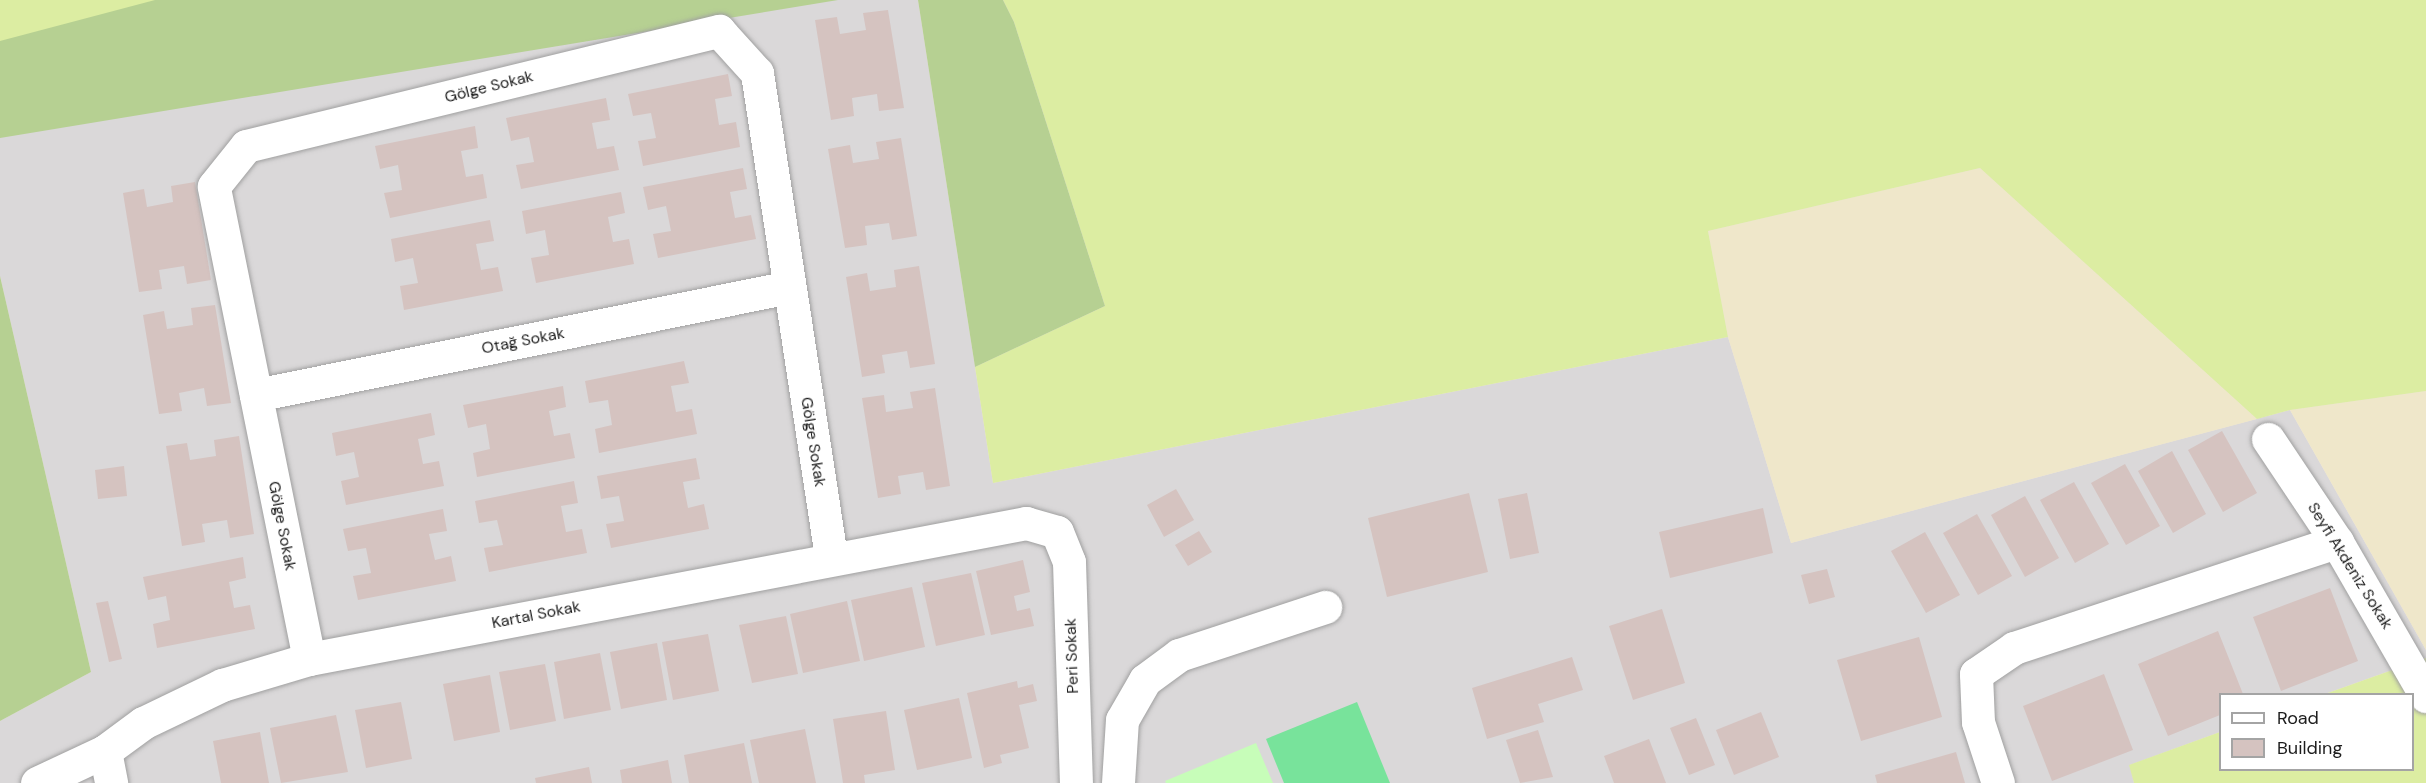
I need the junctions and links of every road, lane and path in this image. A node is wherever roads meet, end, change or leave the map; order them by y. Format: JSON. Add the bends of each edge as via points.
{"nodes":[{"id":1,"x":789,"y":287,"type":"junction"},
{"id":2,"x":256,"y":395,"type":"junction"},
{"id":3,"x":2268,"y":439,"type":"dead end"},
{"id":4,"x":1057,"y":532,"type":"joint"},
{"id":5,"x":2337,"y":542,"type":"junction"},
{"id":6,"x":831,"y":558,"type":"junction"},
{"id":7,"x":1325,"y":607,"type":"dead end"},
{"id":8,"x":309,"y":659,"type":"junction"},
{"id":9,"x":2426,"y":696,"type":"edge"},
{"id":10,"x":105,"y":751,"type":"junction"},
{"id":11,"x":37,"y":783,"type":"edge"},
{"id":12,"x":111,"y":783,"type":"edge"},
{"id":13,"x":1076,"y":783,"type":"edge"},
{"id":14,"x":1118,"y":783,"type":"edge"},
{"id":15,"x":1998,"y":783,"type":"edge"}],
"edges":[{"from":1,"to":2,"type":"street","name":"Otağ Sokak"},
{"from":1,"to":2,"type":"street","name":"Gölge Sokak","via":[[757,73],[719,31],[246,146],[214,186]]},
{"from":1,"to":6,"type":"street","name":"Gölge Sokak"},
{"from":2,"to":8,"type":"street","name":"Gölge Sokak"},
{"from":3,"to":5,"type":"street","name":"Seyfi Akdeniz Sokak"},
{"from":4,"to":6,"type":"street","name":"Kartal Sokak","via":[[1026,523]]},
{"from":4,"to":13,"type":"street","name":"Peri Sokak","via":[[1069,562]]},
{"from":5,"to":9,"type":"street","name":"Seyfi Akdeniz Sokak"},
{"from":5,"to":15,"type":"street","via":[[2014,648],[1976,674],[1978,722]]},
{"from":6,"to":8,"type":"street","name":"Kartal Sokak"},
{"from":7,"to":14,"type":"street","via":[[1179,655],[1145,680],[1122,720]]},
{"from":8,"to":10,"type":"street","name":"Kartal Sokak","via":[[222,685],[143,723]]},
{"from":10,"to":11,"type":"street","name":"Kartal Sokak"},
{"from":10,"to":12,"type":"street"}]}
